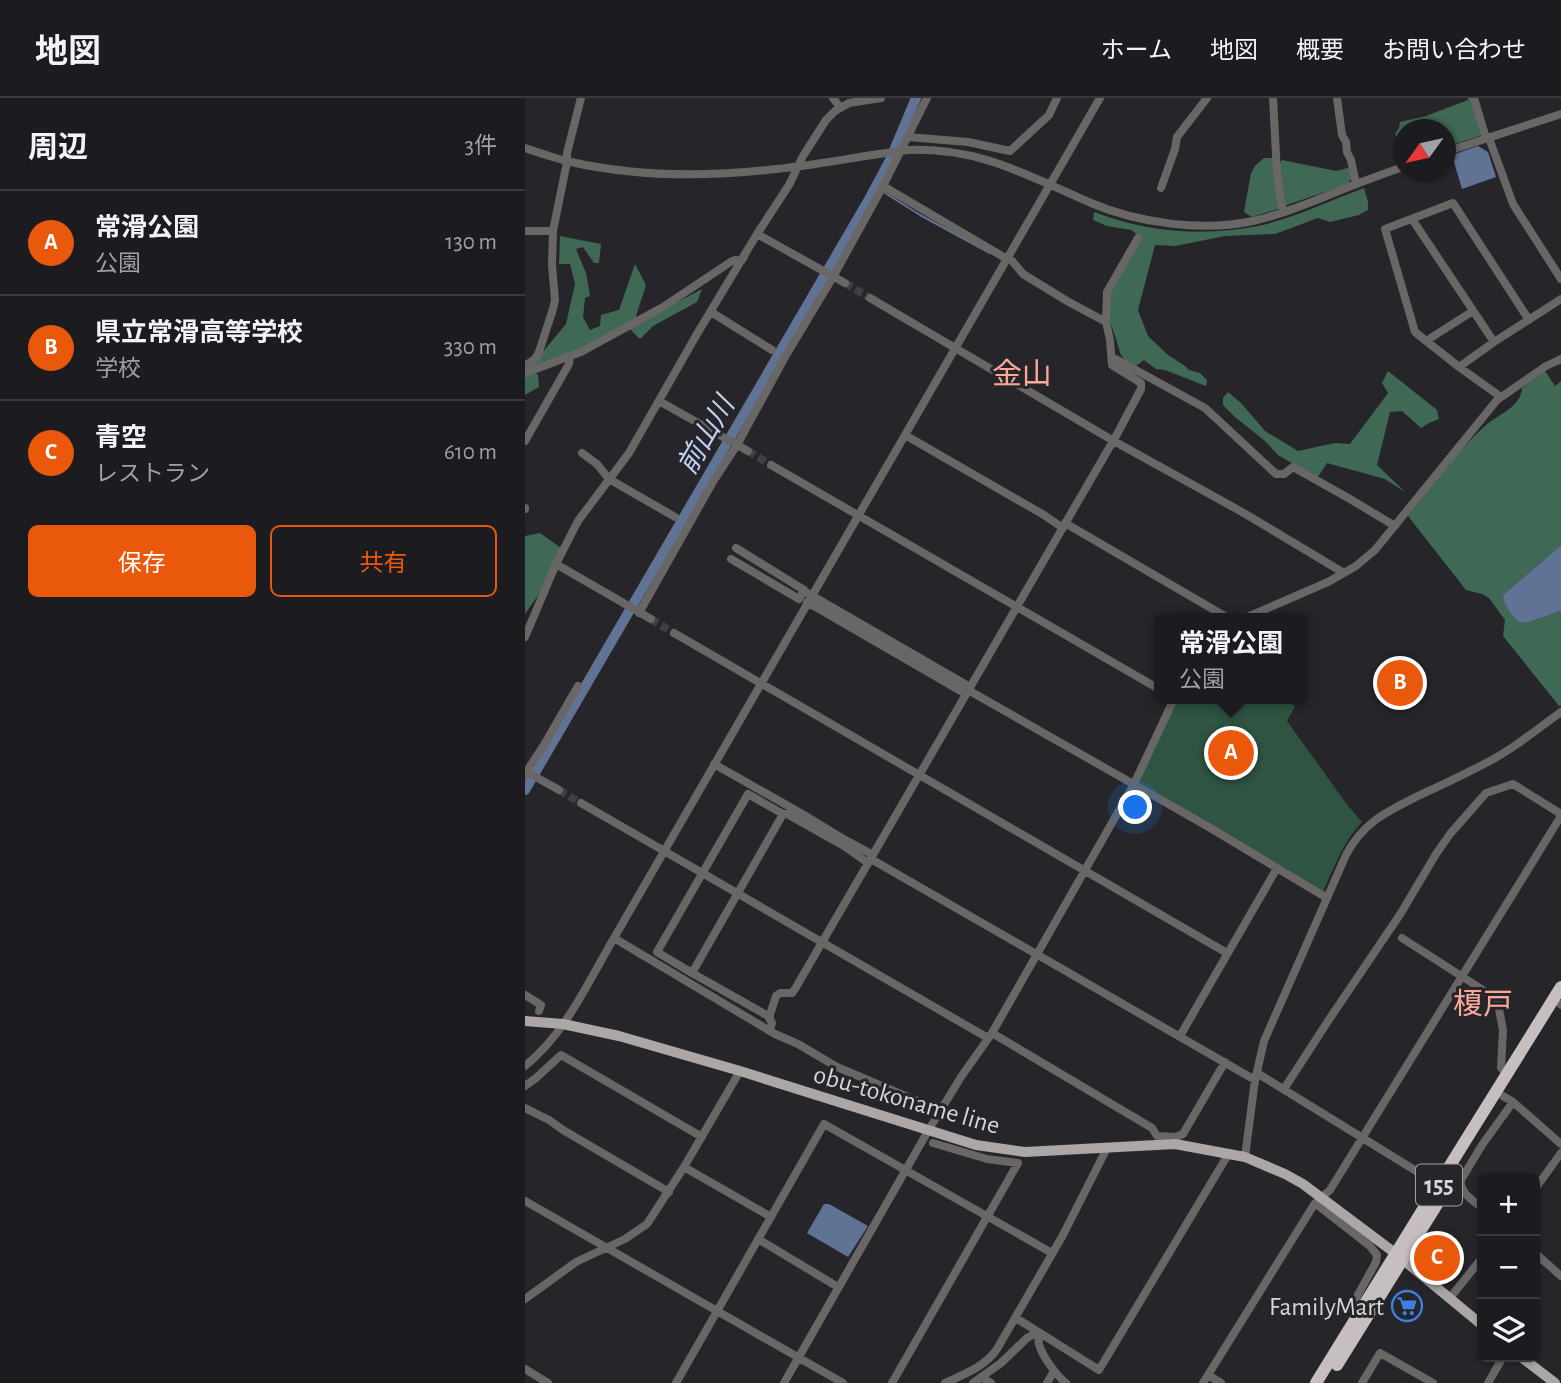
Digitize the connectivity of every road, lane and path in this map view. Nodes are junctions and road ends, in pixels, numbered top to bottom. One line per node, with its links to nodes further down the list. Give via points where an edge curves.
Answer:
1 (581, 98): 17 (street)
2 (833, 98): 11 (street)
3 (881, 98): 11 (street)
4 (927, 98): 13 (street)
5 (1057, 98): 13 (street, via 1049,115 1010,151)
6 (1100, 98): 21 (street)
7 (1207, 98): 23 (street, via 1177,137)
8 (1273, 98): 24 (street, via 1277,173)
9 (1337, 98): 20 (street)
10 (1474, 98): 14 (street)
11 (840, 107): 18 (street, via 826,120)
12 (1561, 114): 14 (street)
13 (908, 137): 22 (street)
14 (1489, 138): 16 (street); 33 (street, via 1513,204)
15 (525, 148): 17 (street)
16 (1456, 148)
17 (567, 162): 18 (street, via 699,174); 27 (street)
18 (798, 166): 21 (street, bridge, via 908,150 940,151 964,153); 28 (street)
19 (1393, 171): 20 (street)
20 (1356, 184): 24 (street)
21 (1051, 185): 24 (street, via 1118,213 1170,223 1220,225); 31 (street)
22 (883, 186): 31 (street); 32 (street)
23 (1161, 188)
24 (1285, 212)
25 (1412, 219): 37 (street); 39 (street, via 1453,203); 41 (street, via 1385,229 1415,332)
26 (525, 231): 27 (street)
27 (553, 231): 48 (street, via 555,300 539,352)
28 (757, 234): 30 (street); 32 (street)
29 (1138, 238): 40 (street, via 1107,292)
30 (747, 251): 38 (street); 45 (street, via 741,261 732,261 663,307)
31 (1008, 257): 40 (street, via 1023,274); 43 (street)
32 (832, 277): 34 (street); 56 (street)
33 (1561, 279)
34 (845, 284)
35 (870, 298): 43 (street)
36 (1561, 299): 39 (street)
37 (1473, 311): 41 (street); 42 (street)
38 (711, 312): 44 (street); 52 (street)
39 (1529, 320): 42 (street)
40 (1106, 322): 46 (street)
41 (1426, 341): 49 (street)
42 (1494, 342): 49 (street)
43 (955, 348): 53 (street); 54 (street)
44 (772, 350)
45 (570, 357): 50 (street); 55 (street)
46 (1112, 357): 54 (street, via 1113,367 1142,385); 64 (street, via 1205,408 1276,474 1293,467)
47 (1561, 359): 51 (street)
48 (525, 366)
49 (1459, 368): 51 (street)
50 (525, 373)
51 (1501, 397): 64 (street)
52 (659, 401): 56 (street); 60 (street)
53 (905, 435): 61 (street); 63 (street)
54 (1112, 440): 63 (street); 68 (street)
55 (525, 441)
56 (735, 444): 57 (street); 71 (street)
57 (748, 451)
58 (582, 453): 60 (street)
59 (771, 466): 61 (street)
60 (609, 479): 62 (street); 67 (street, via 578,521)
61 (858, 515): 69 (street); 70 (street)
62 (675, 517)
63 (1064, 526): 70 (street); 72 (street)
64 (1395, 526): 68 (street, via 1375,550)
65 (736, 548): 69 (street)
66 (731, 559): 69 (street, via 799,598)
67 (557, 565): 71 (street); 76 (street)
68 (1344, 573): 73 (street)
69 (807, 596): 77 (street); 80 (street)
70 (1016, 606): 79 (street); 80 (street)
71 (638, 613): 74 (street)
72 (1219, 613)
73 (1257, 613)
74 (651, 619)
75 (674, 633): 77 (street)
76 (525, 637)
77 (761, 683): 83 (street); 85 (street)
78 (578, 686): 84 (street)
79 (1154, 686)
80 (968, 690): 85 (street); 86 (street)
81 (1172, 704): 86 (street)
82 (1561, 712): 97 (street, via 1484,764 1370,823 1350,847)
83 (714, 764): 91 (street); 92 (street, via 863,848)
84 (526, 772): 87 (street)
85 (919, 774): 92 (street); 94 (street)
86 (1133, 786): 93 (street); 94 (street)
87 (559, 790)
88 (581, 803): 91 (street)
89 (783, 814): 92 (street); 95 (street, via 748,794); 96 (street)
90 (1561, 815): 104 (street); 121 (street, via 1513,784 1486,793 1436,854)
91 (664, 851): 95 (street); 98 (street)
92 (871, 859): 100 (street); 102 (street)
93 (1277, 868): 97 (street); 101 (street)
94 (1085, 870): 101 (street); 102 (street)
95 (702, 873): 96 (street); 103 (street, via 657,952)
96 (738, 894): 100 (street); 103 (street)
97 (1328, 898): 119 (street, via 1263,1041)
98 (614, 938): 111 (street); 112 (street)
99 (1402, 938): 104 (street)
100 (822, 943): 109 (street, via 792,993 776,996); 113 (street)
101 (1227, 953): 114 (street)
102 (1037, 954): 113 (street); 114 (street)
103 (692, 973): 109 (street)
104 (1462, 976): 118 (street, via 1497,999 1503,1030 1501,1068); 127 (street)
105 (1561, 987): 118 (highway, 155)
106 (525, 995): 108 (street, via 541,1005)
107 (1561, 1004): 122 (highway, 155)
108 (539, 1011)
109 (770, 1017): 112 (street)
110 (525, 1021): 111 (main road, obu-tokoname line)
111 (563, 1024): 116 (street); 117 (main road, obu-tokoname line)
112 (770, 1030): 124 (street, via 837,1067)
113 (990, 1035): 115 (street, via 1152,1128 1157,1136 1183,1133); 124 (street)
114 (1180, 1037): 115 (street)
115 (1225, 1062): 119 (street)
116 (525, 1066)
117 (740, 1071): 125 (main road, obu-tokoname line); 126 (street)
118 (1507, 1074): 137 (highway, 155)
119 (1256, 1076): 121 (street); 133 (street)
120 (525, 1086): 126 (street, via 561,1055)
121 (1284, 1089): 127 (street)
122 (1508, 1099): 129 (street); 141 (street, via 1461,1180 1463,1191); 147 (highway, 155)
123 (525, 1108): 138 (street)
124 (941, 1111): 125 (street)
125 (928, 1130): 130 (main road, obu-tokoname line, via 976,1145 1025,1152); 135 (street)
126 (702, 1137): 134 (street)
127 (1362, 1138): 137 (street); 139 (street)
128 (933, 1143): 142 (street, via 1018,1163)
129 (1561, 1144)
130 (1107, 1148): 131 (main road, obu-tokoname line, via 1175,1144); 146 (street)
131 (1229, 1153): 133 (main road, obu-tokoname line); 158 (street, via 1098,1370)
132 (1561, 1153): 136 (street)
133 (1245, 1157): 139 (main road, obu-tokoname line, via 1303,1184)
134 (684, 1167): 138 (street); 143 (street)
135 (906, 1170): 142 (street); 143 (street, via 824,1124); 151 (street)
136 (1540, 1182)
137 (1439, 1185): 147 (highway, 155)
138 (669, 1192): 145 (street, via 647,1224)
139 (1319, 1200): 147 (main road, obu-tokoname line); 155 (street, via 1377,1255 1353,1304); 165 (street)
140 (525, 1201): 145 (street)
141 (1477, 1204)
142 (988, 1216): 146 (street); 170 (street)
143 (771, 1217): 144 (street)
144 (758, 1238): 151 (street); 154 (street)
145 (606, 1247): 153 (street, via 576,1262); 154 (street)
146 (1052, 1253): 156 (street)
147 (1398, 1256): 152 (main road, obu-tokoname line); 155 (highway, 155); 178 (highway, 155)
148 (1540, 1257): 150 (street)
149 (1477, 1264): 152 (street)
150 (1561, 1276)
151 (838, 1287): 159 (street)
152 (1449, 1298): 157 (main road, obu-tokoname line)
153 (525, 1299)
154 (717, 1311): 159 (street); 167 (street)
155 (1357, 1316): 177 (highway, 155)
156 (1016, 1318): 158 (street); 171 (street, via 993,1355)
157 (1477, 1321)
158 (1038, 1332): 163 (street, via 1039,1344); 164 (street)
159 (799, 1357): 168 (street); 169 (street)
160 (1500, 1362): 181 (street)
161 (1528, 1362): 182 (main road)
162 (525, 1369): 166 (street)
163 (1054, 1371): 174 (street); 175 (street)
164 (981, 1377): 172 (street); 173 (street)
165 (1206, 1379): 176 (street)
166 (548, 1383)
167 (676, 1383)
168 (784, 1383)
169 (843, 1383)
170 (892, 1383)
171 (945, 1383)
172 (973, 1383)
173 (991, 1383)
174 (1047, 1383)
175 (1066, 1383)
176 (1221, 1383)
177 (1316, 1383)
178 (1326, 1383)
179 (1362, 1383): 180 (street, via 1380,1353)
180 (1433, 1383)
181 (1488, 1383)
182 (1555, 1383)

